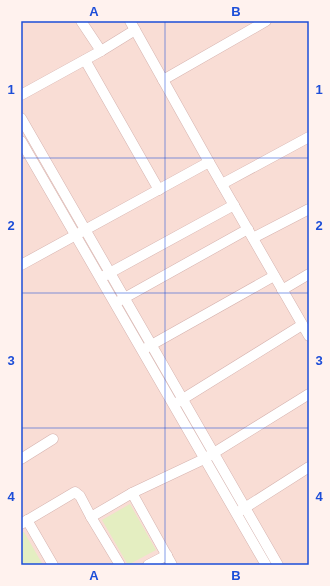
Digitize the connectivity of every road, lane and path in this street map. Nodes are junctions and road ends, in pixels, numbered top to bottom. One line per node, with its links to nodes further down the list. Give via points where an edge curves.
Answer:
1 (81, 21): 4 (street)
2 (266, 21): 6 (street)
3 (132, 25): 4 (street); 6 (street)
4 (101, 51): 5 (street)
5 (85, 60): 7 (street); 13 (street)
6 (163, 80): 11 (street)
7 (21, 95)
8 (21, 118): 17 (street)
9 (309, 137): 12 (street)
10 (21, 141): 18 (street)
11 (209, 162): 12 (street); 13 (street)
12 (222, 184): 14 (street)
13 (159, 190): 17 (street)
14 (234, 205): 16 (street); 21 (street)
15 (309, 209): 19 (street)
16 (248, 229): 19 (street); 26 (street)
17 (85, 230): 18 (street); 21 (street)
18 (76, 236): 20 (street); 24 (street)
19 (253, 238): 23 (street)
20 (21, 265)
21 (110, 273): 24 (street); 26 (street)
22 (309, 274): 25 (street)
23 (274, 276): 25 (street); 30 (street)
24 (99, 279): 27 (street)
25 (282, 290): 28 (street)
26 (124, 299): 27 (street); 30 (street)
27 (114, 304): 30 (street)
28 (302, 325): 29 (street); 32 (street)
29 (309, 336)
30 (147, 348): 32 (street); 33 (street)
31 (309, 394): 35 (street)
32 (182, 399): 33 (street); 35 (street)
33 (173, 405): 37 (street)
34 (53, 439): 36 (street)
35 (214, 453): 37 (street); 40 (street)
36 (21, 459)
37 (204, 459): 39 (street); 41 (street)
38 (309, 467): 40 (street)
39 (132, 493): 42 (street); 44 (street)
40 (245, 508): 41 (street); 50 (street)
41 (235, 514): 45 (street)
42 (92, 517): 43 (street, via 75,492); 47 (street)
43 (24, 522): 46 (street)
44 (167, 555): 48 (street); 49 (street)
45 (262, 564)
46 (53, 565)
47 (120, 565)
48 (148, 565)
49 (172, 565)
50 (278, 565)

